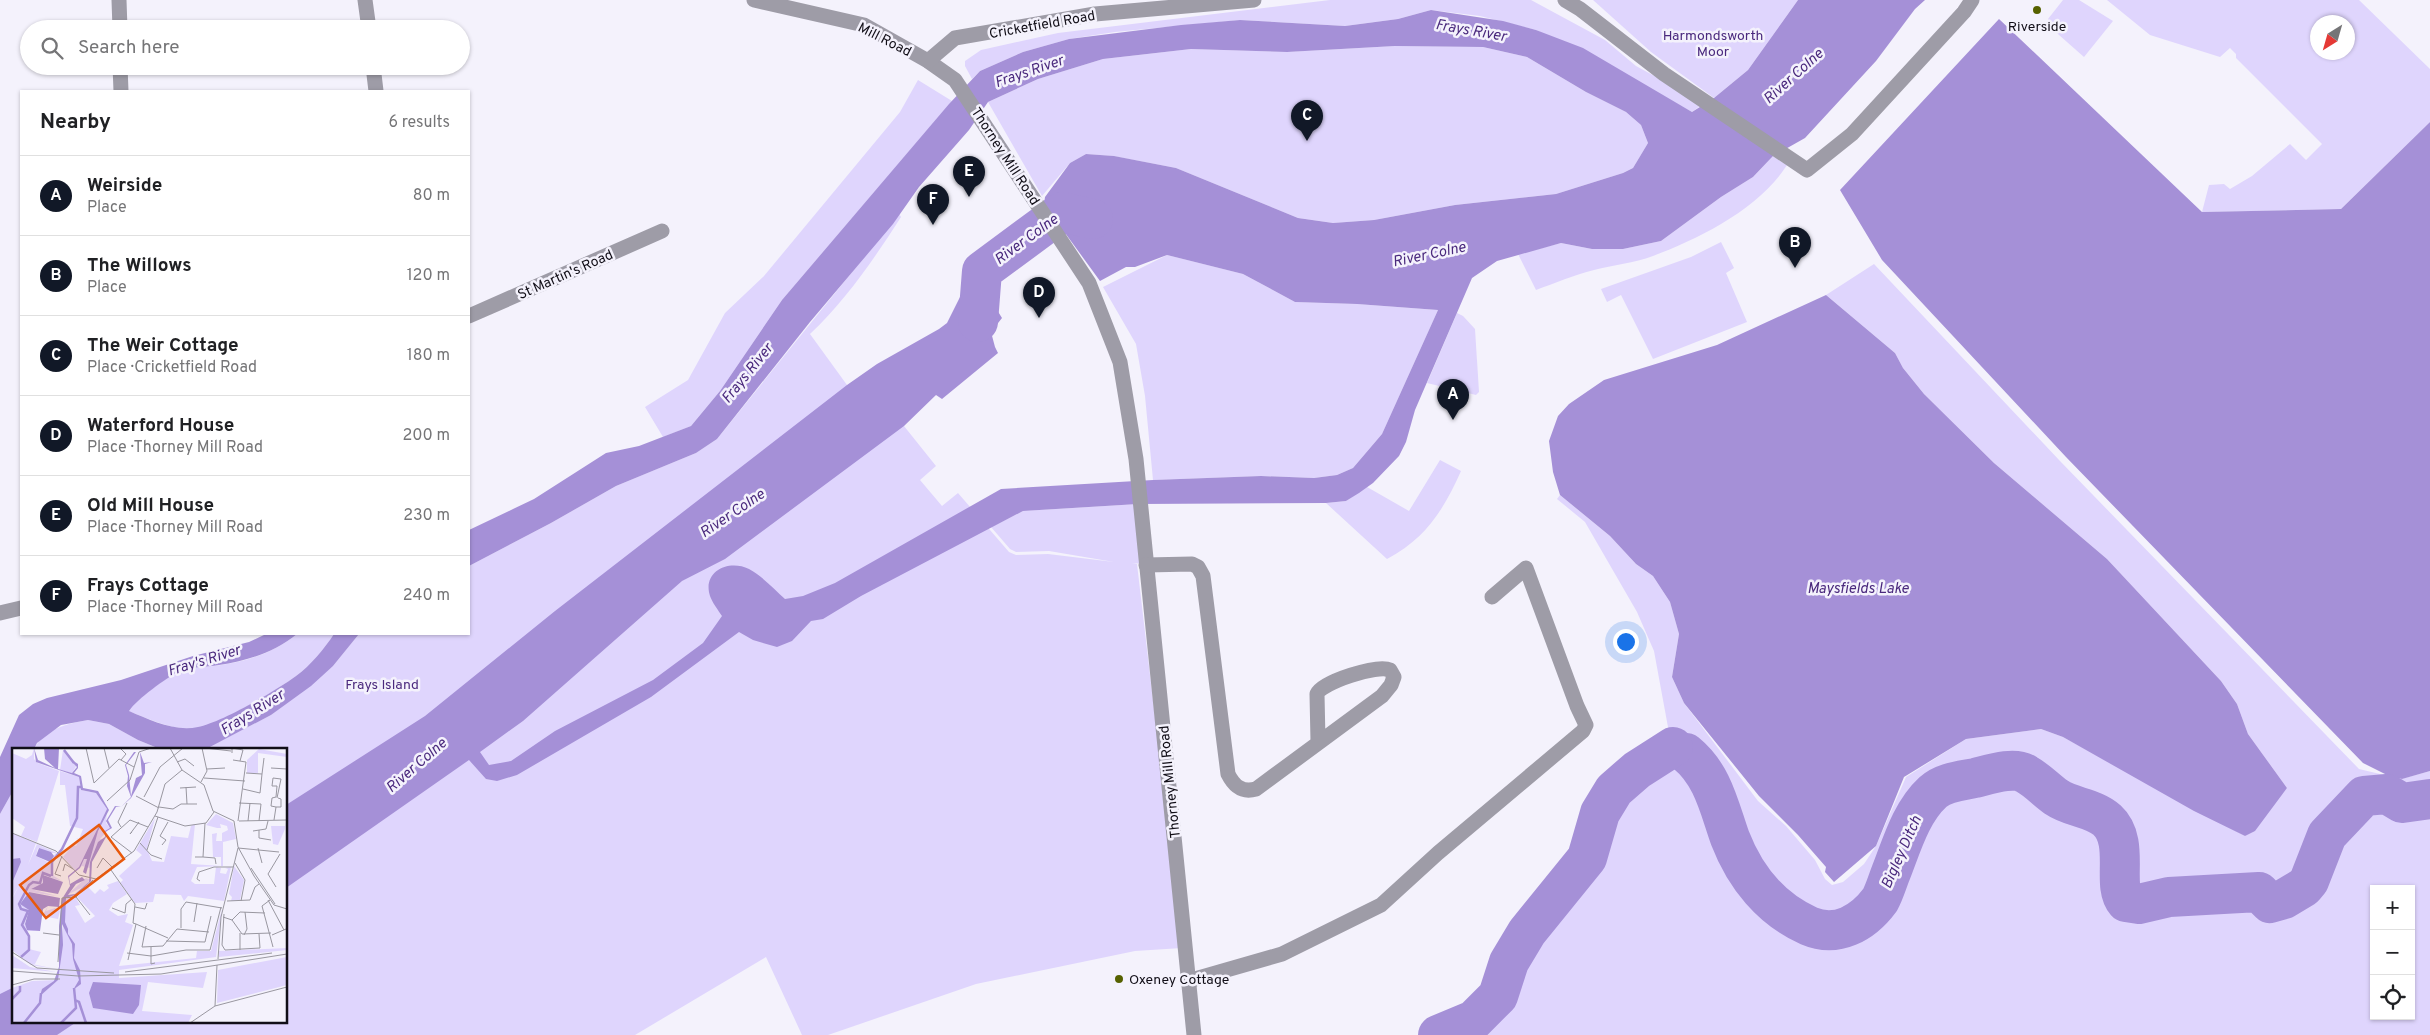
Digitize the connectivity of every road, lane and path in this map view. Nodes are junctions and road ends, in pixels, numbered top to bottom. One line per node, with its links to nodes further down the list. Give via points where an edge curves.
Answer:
1 (119, 0): 7 (street)
2 (365, 0): 8 (street)
3 (754, 0): 9 (street, Mill Road, via 864,25)
4 (1254, 0): 9 (street, Cricketfield Road, via 1095,14 955,38)
5 (1565, 0): 6 (street, via 1664,74 1807,170 1852,134)
6 (1972, 0)
7 (120, 20)
8 (368, 20)
9 (928, 61): 16 (street, Thorney Mill Road, via 956,80 1089,283 1120,362 1136,460)
10 (120, 75): 12 (street)
11 (374, 75): 13 (street)
12 (121, 90)
13 (376, 90)
14 (662, 231): 15 (street, St Martin's Road)
15 (470, 316)
16 (1146, 565): 20 (street, via 1192,564 1203,576 1228,774 1232,782 1240,789 1256,789); 21 (street, Thorney Mill Road)
17 (1492, 597): 21 (street, via 1526,568 1584,721 1583,731 1381,905 1282,954)
18 (20, 608): 19 (street)
19 (0, 613)
20 (1318, 741): 20 (street, via 1382,696 1394,677 1390,670 1384,668 1360,673 1321,688 1317,694)
21 (1188, 981): 22 (street, Thorney Mill Road)
22 (1194, 1035)

